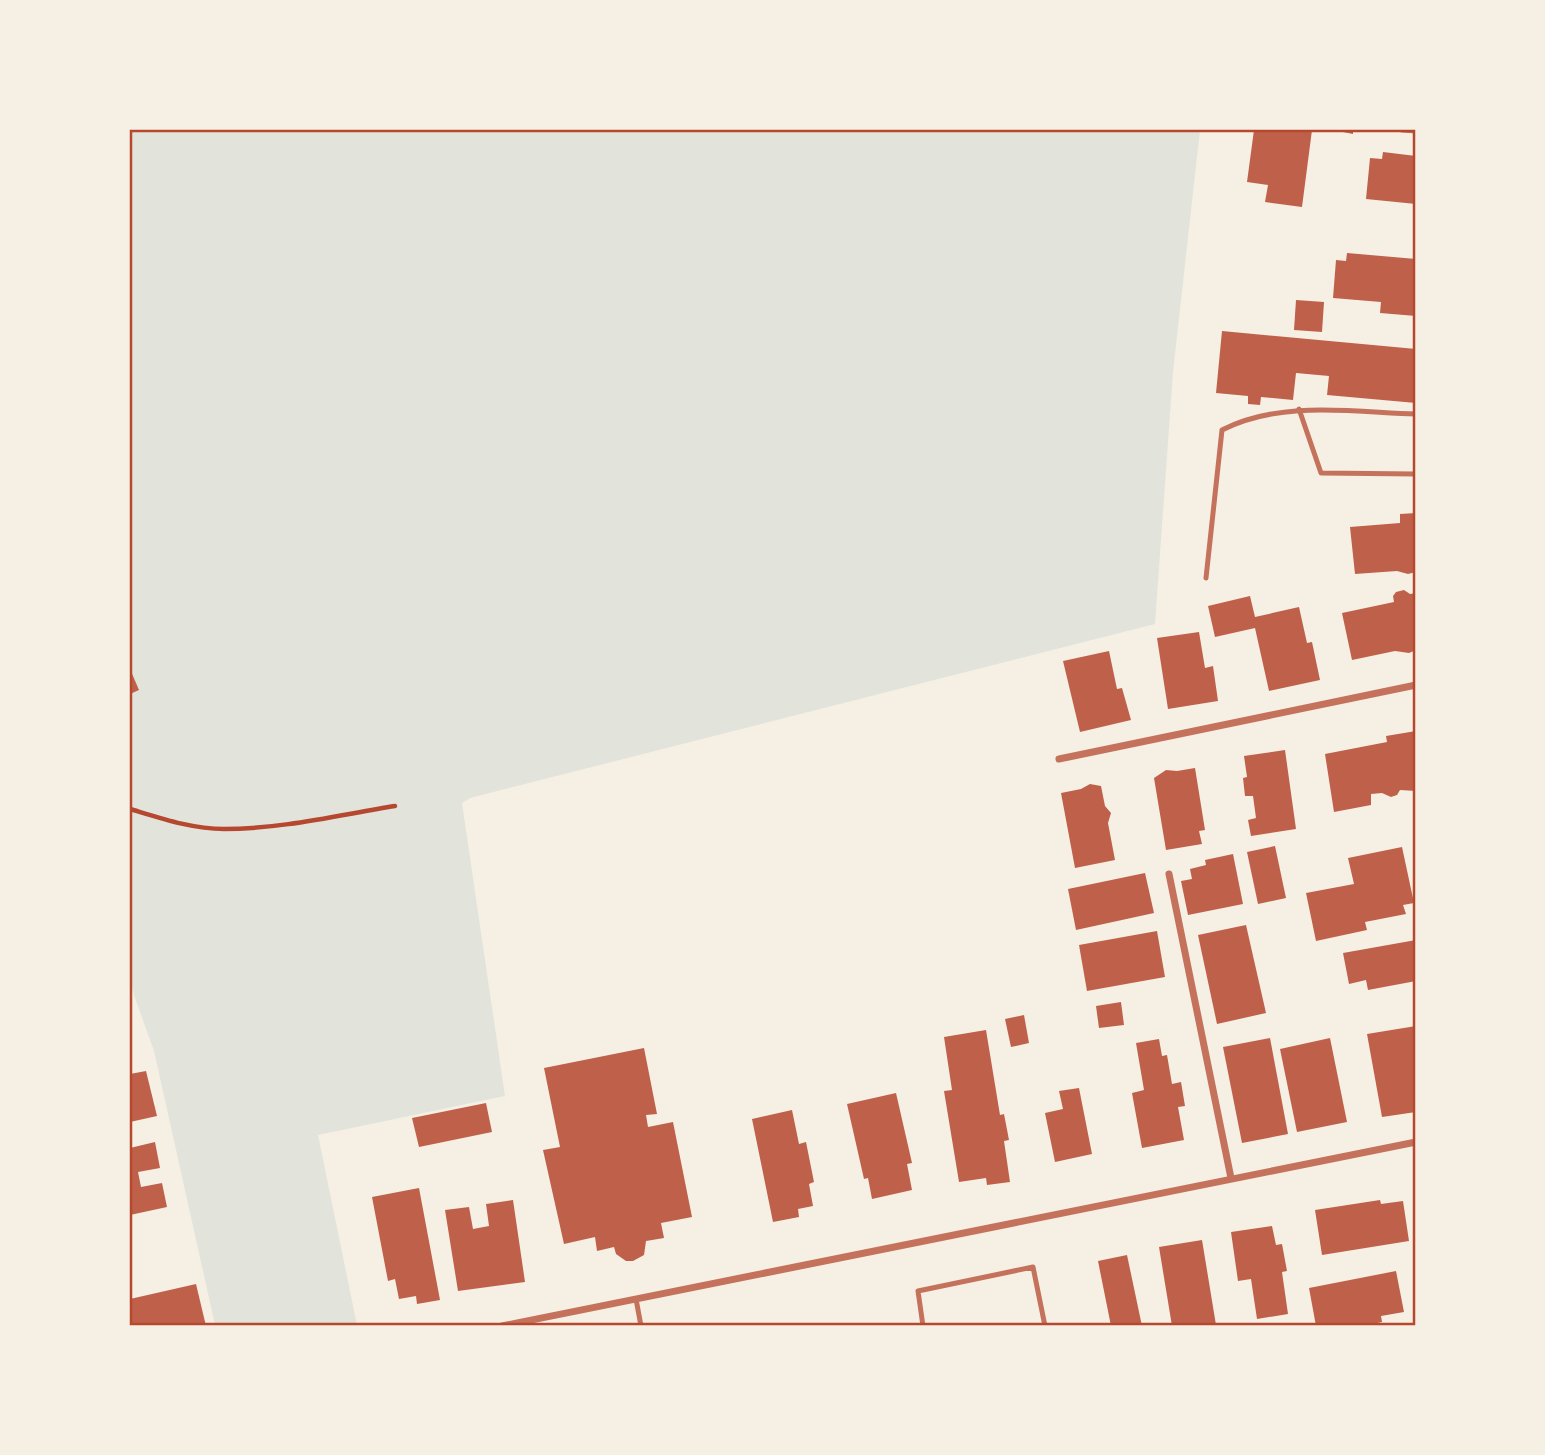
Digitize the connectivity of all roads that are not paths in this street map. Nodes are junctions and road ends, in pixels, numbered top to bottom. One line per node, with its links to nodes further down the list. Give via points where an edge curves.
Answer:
1 (1402, 130): 2 (lane)
2 (1416, 131)
3 (1299, 409): 4 (lane); 5 (lane, via 1321,473); 6 (lane, via 1237,422 1222,430)
4 (1416, 414)
5 (1416, 474)
6 (1206, 578)
7 (1416, 685): 8 (street)
8 (1059, 759)
9 (1169, 874): 11 (street)
10 (1416, 1142): 11 (street)
11 (1231, 1178): 12 (street)
12 (636, 1299): 13 (street); 14 (lane)
13 (502, 1325)
14 (641, 1325)
15 (923, 1325): 16 (lane, via 918,1291 1033,1267)
16 (1045, 1325)

